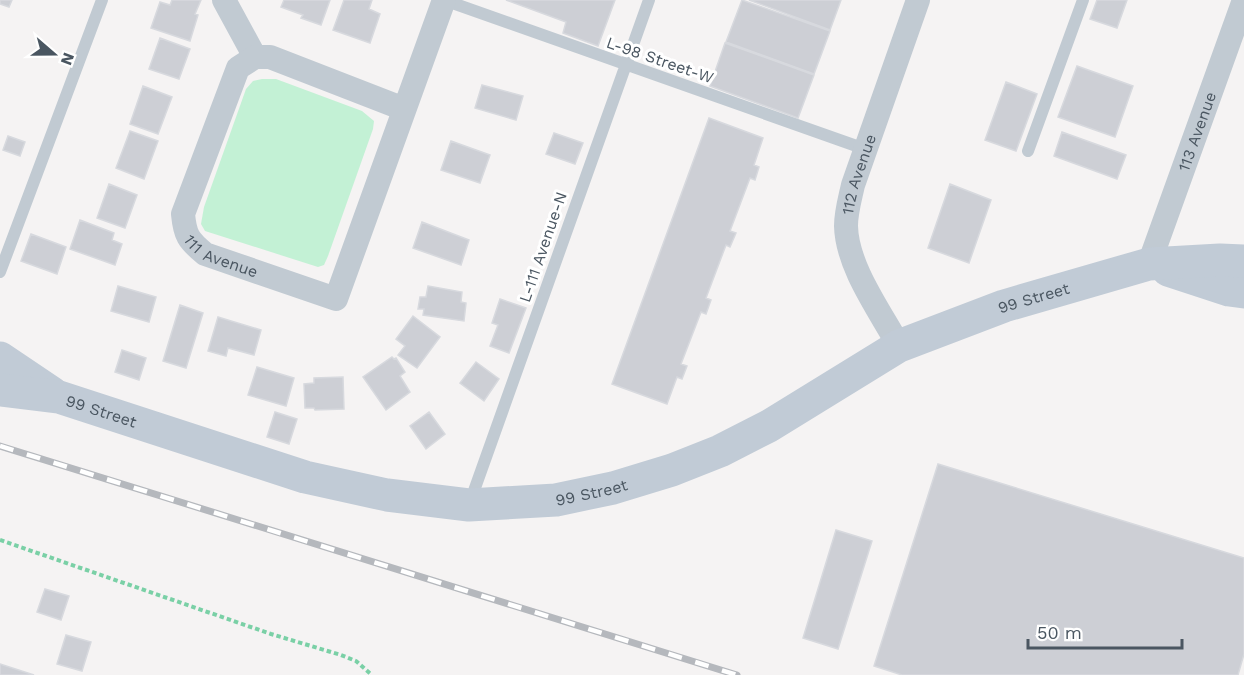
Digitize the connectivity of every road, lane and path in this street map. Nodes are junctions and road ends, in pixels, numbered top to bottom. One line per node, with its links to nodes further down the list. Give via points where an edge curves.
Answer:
1 (102, 0): 15 (lane)
2 (224, 0): 8 (street)
3 (444, 0): 9 (lane, L-98 Street-W); 10 (street, 111 Avenue)
4 (649, 0): 9 (lane, L-111 Avenue-N)
5 (918, 0): 11 (street, 112 Avenue)
6 (1083, 0): 12 (lane)
7 (1244, 0): 14 (street, 113 Avenue)
8 (255, 57): 10 (street, via 270,57); 10 (street, 111 Avenue, via 238,68 183,214 184,232 205,254 336,299)
9 (624, 66): 11 (lane, L-98 Street-W); 21 (lane, L-111 Avenue-N)
10 (404, 109)
11 (865, 149): 17 (street, 112 Avenue, via 849,201 846,228 858,273)
12 (1028, 151)
13 (1244, 261): 14 (main road, 99 Street)
14 (1149, 264): 16 (main road); 17 (main road, 99 Street, via 1004,306)
15 (0, 272)
16 (1244, 292)
17 (899, 346): 21 (main road, 99 Street, via 769,426 672,470 556,500)
18 (0, 358): 20 (main road)
19 (0, 390): 20 (main road, 99 Street)
20 (59, 397): 21 (main road, 99 Street, via 305,477 387,495)
21 (469, 505)
22 (0, 540): 23 (path, via 341,655 356,661)
23 (372, 675)

